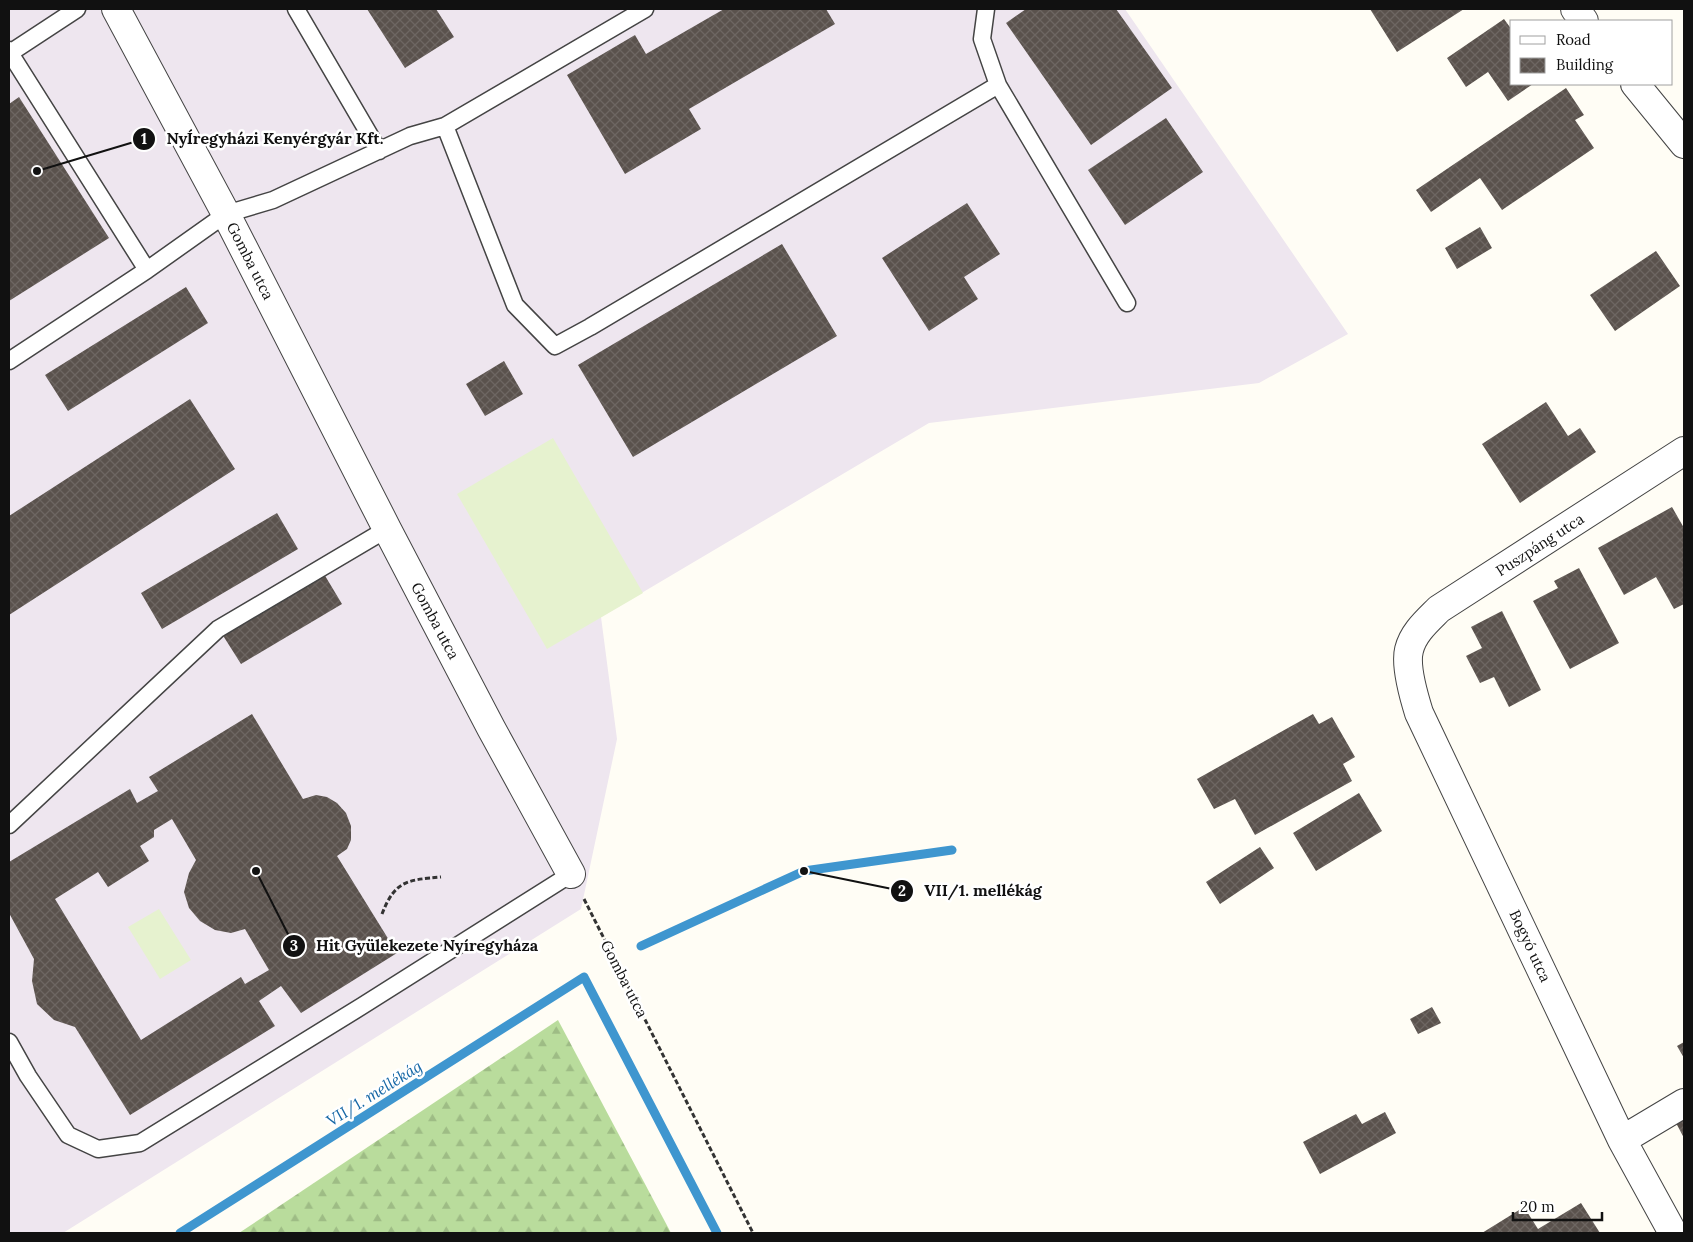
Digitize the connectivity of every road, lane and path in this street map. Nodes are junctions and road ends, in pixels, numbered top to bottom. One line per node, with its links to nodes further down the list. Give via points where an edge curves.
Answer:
1 (77, 9): 6 (lane)
2 (116, 9): 12 (street, Gomba utca)
3 (296, 9): 11 (lane)
4 (645, 9): 9 (lane)
5 (986, 9): 7 (lane, via 982,39)
6 (10, 52): 13 (lane)
7 (998, 85): 9 (lane, via 556,346 515,305); 14 (lane)
8 (1636, 85): 10 (street)
9 (445, 126): 11 (lane, via 410,136)
10 (1684, 144)
11 (378, 151): 12 (lane, via 273,200)
12 (226, 214): 13 (lane); 17 (street, Gomba utca)
13 (148, 270): 15 (lane)
14 (1127, 303)
15 (9, 361)
16 (1684, 451): 18 (street, Puszpáng utca, via 1440,609 1420,629)
17 (387, 529): 19 (lane, via 218,629); 20 (street, Gomba utca)
18 (1408, 651): 25 (street, Bogyó utca, via 1409,676 1419,713)
19 (9, 825)
20 (571, 874): 23 (lane, via 140,1143 98,1149 68,1135); 26 (path, Gomba utca)
21 (441, 877): 22 (path, via 402,884 389,897)
22 (382, 914)
23 (9, 1042)
24 (1684, 1104): 25 (street)
25 (1622, 1140): 27 (street, Bogyó utca)
26 (753, 1233)
27 (1673, 1233)

